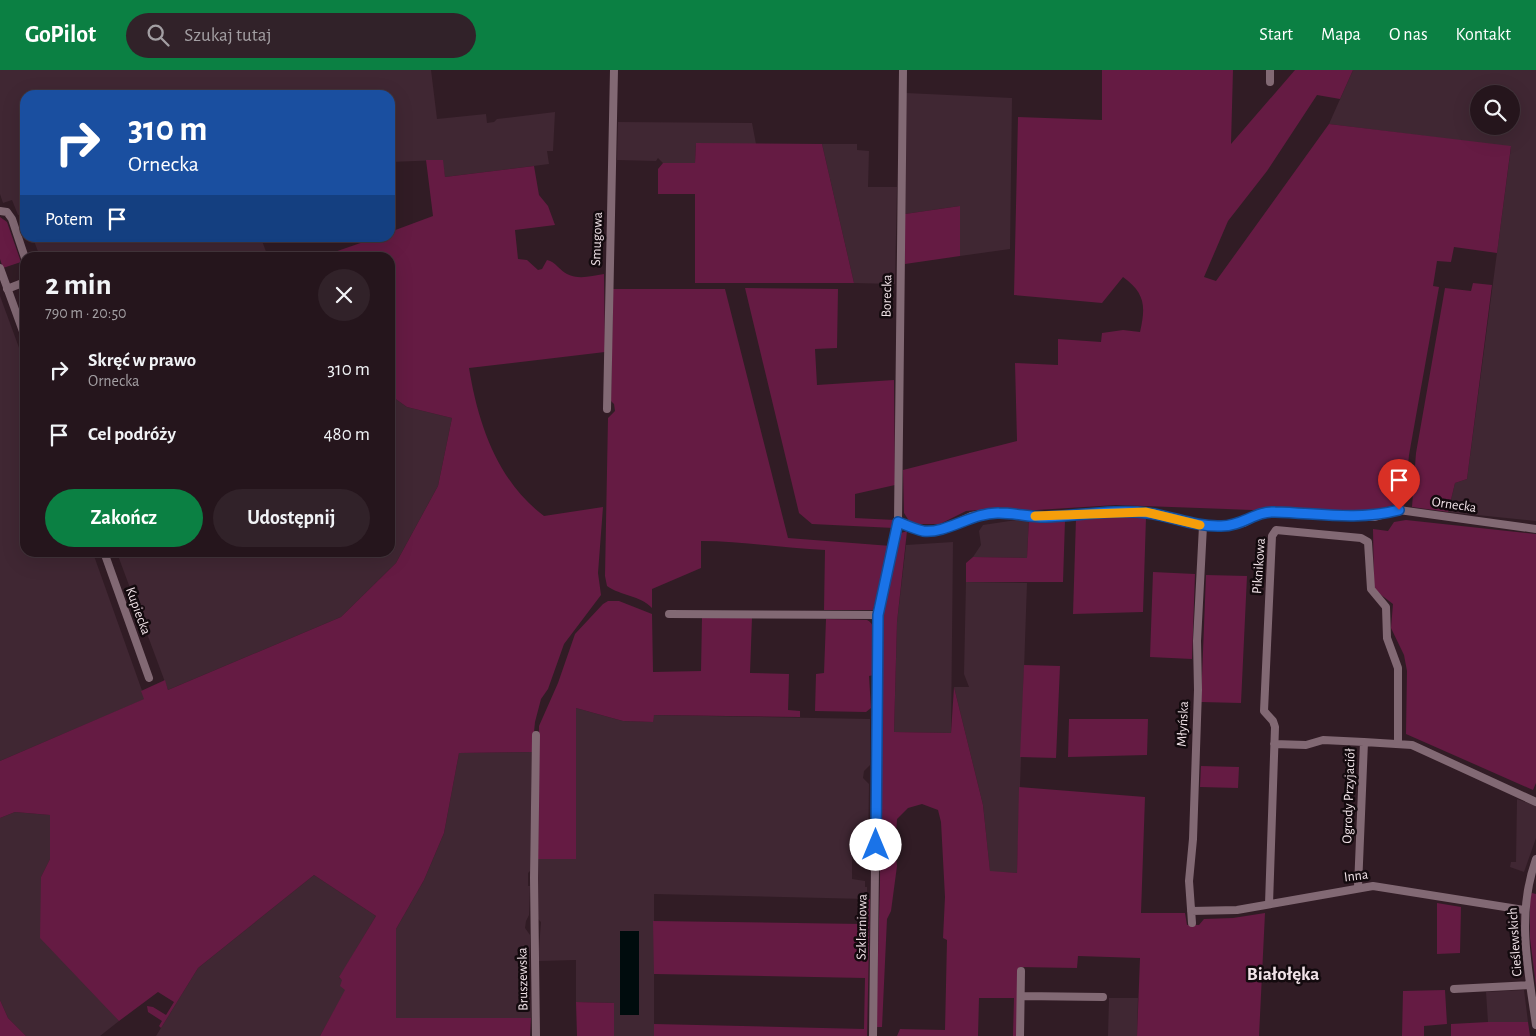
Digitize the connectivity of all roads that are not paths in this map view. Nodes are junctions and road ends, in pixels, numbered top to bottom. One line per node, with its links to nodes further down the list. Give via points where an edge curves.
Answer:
1 (614, 70): 11 (street, Smugowa)
2 (903, 70): 12 (street, Borecka)
3 (1270, 70): 4 (street)
4 (1270, 82)
5 (0, 211): 6 (street, via 7,212)
6 (20, 242)
7 (0, 268): 9 (street)
8 (20, 284): 9 (street)
9 (7, 289): 10 (street)
10 (20, 324)
11 (607, 409)
12 (898, 522): 13 (street, Ornecka, via 929,531 990,513 1044,517 1135,512); 17 (street, Szklarniowa)
13 (1204, 526): 14 (street, Ornecka, via 1234,525 1265,512 1375,517 1399,510); 28 (street, Młyńska, via 1197,641 1198,690 1189,881)
14 (1536, 529)
15 (106, 557): 18 (street, Kupiecka)
16 (669, 614): 17 (street)
17 (878, 615): 37 (street, Szklarniowa)
18 (149, 678)
19 (536, 735): 36 (street, Bruszewska)
20 (1364, 742): 21 (street, Ogrody Przyjaciół); 22 (street, via 1323,740 1306,745); 25 (street, Ogrody Przyjaciół)
21 (1398, 743): 22 (street, Piknikowa, via 1398,668 1387,638 1386,607 1371,589 1368,542 1361,538 1279,529 1272,536 1264,711 1274,725); 23 (street, Ogrody Przyjaciół, via 1412,745)
22 (1274, 744): 26 (street, Piknikowa)
23 (1536, 802)
24 (1536, 859): 27 (street, Cieślewskich)
25 (1358, 888): 26 (street, Inna); 27 (street, Inna, via 1381,887)
26 (1269, 904): 28 (street, Inna, via 1237,910)
27 (1524, 910): 31 (street, Cieślewskich)
28 (1191, 911): 29 (street, Młyńska)
29 (1192, 923)
30 (1022, 971): 33 (street)
31 (1530, 986): 32 (street); 35 (street, Cieślewskich)
32 (1454, 989)
33 (1021, 996): 34 (street); 38 (street)
34 (1103, 997)
35 (1536, 1025)
36 (536, 1036)
37 (873, 1036)
38 (1020, 1036)

